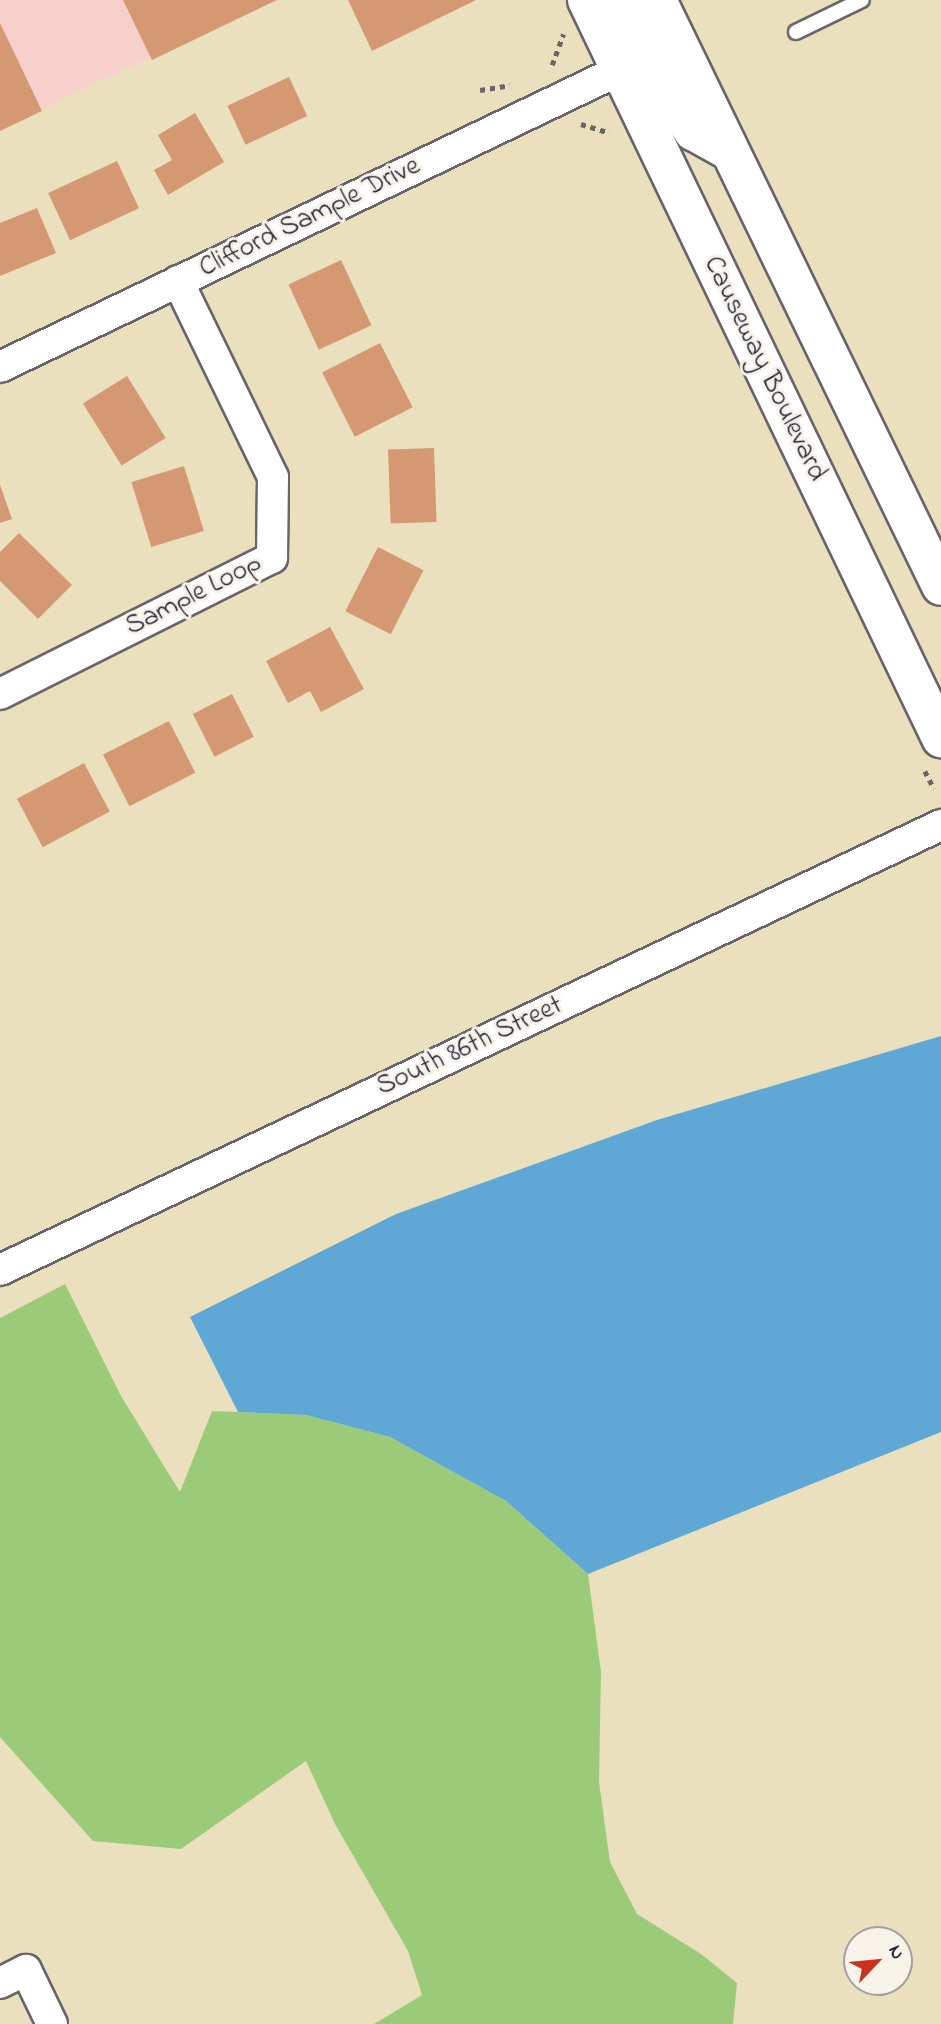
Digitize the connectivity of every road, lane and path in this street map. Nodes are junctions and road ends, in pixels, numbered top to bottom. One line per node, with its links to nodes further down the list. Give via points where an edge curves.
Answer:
1 (587, 0): 8 (main road, Causeway Boulevard)
2 (618, 0): 13 (main road, via 652,71 693,131)
3 (657, 0): 13 (main road)
4 (862, 0): 6 (lane)
5 (564, 30): 7 (path)
6 (796, 32)
7 (550, 68)
8 (620, 69): 14 (street, Clifford Sample Drive); 18 (main road, Causeway Boulevard)
9 (517, 83): 10 (path)
10 (480, 90)
11 (567, 124): 12 (path)
12 (612, 134)
13 (731, 152): 16 (main road)
14 (178, 281): 15 (street, Clifford Sample Drive); 17 (street, Sample Loop, via 273,477 272,558)
15 (0, 367)
16 (941, 586)
17 (0, 694)
18 (931, 751): 19 (path)
19 (934, 789)
20 (941, 825): 21 (street, South 86th Street)
21 (0, 1270)
22 (0, 1983): 23 (street, via 26,1970)
23 (52, 2024)

